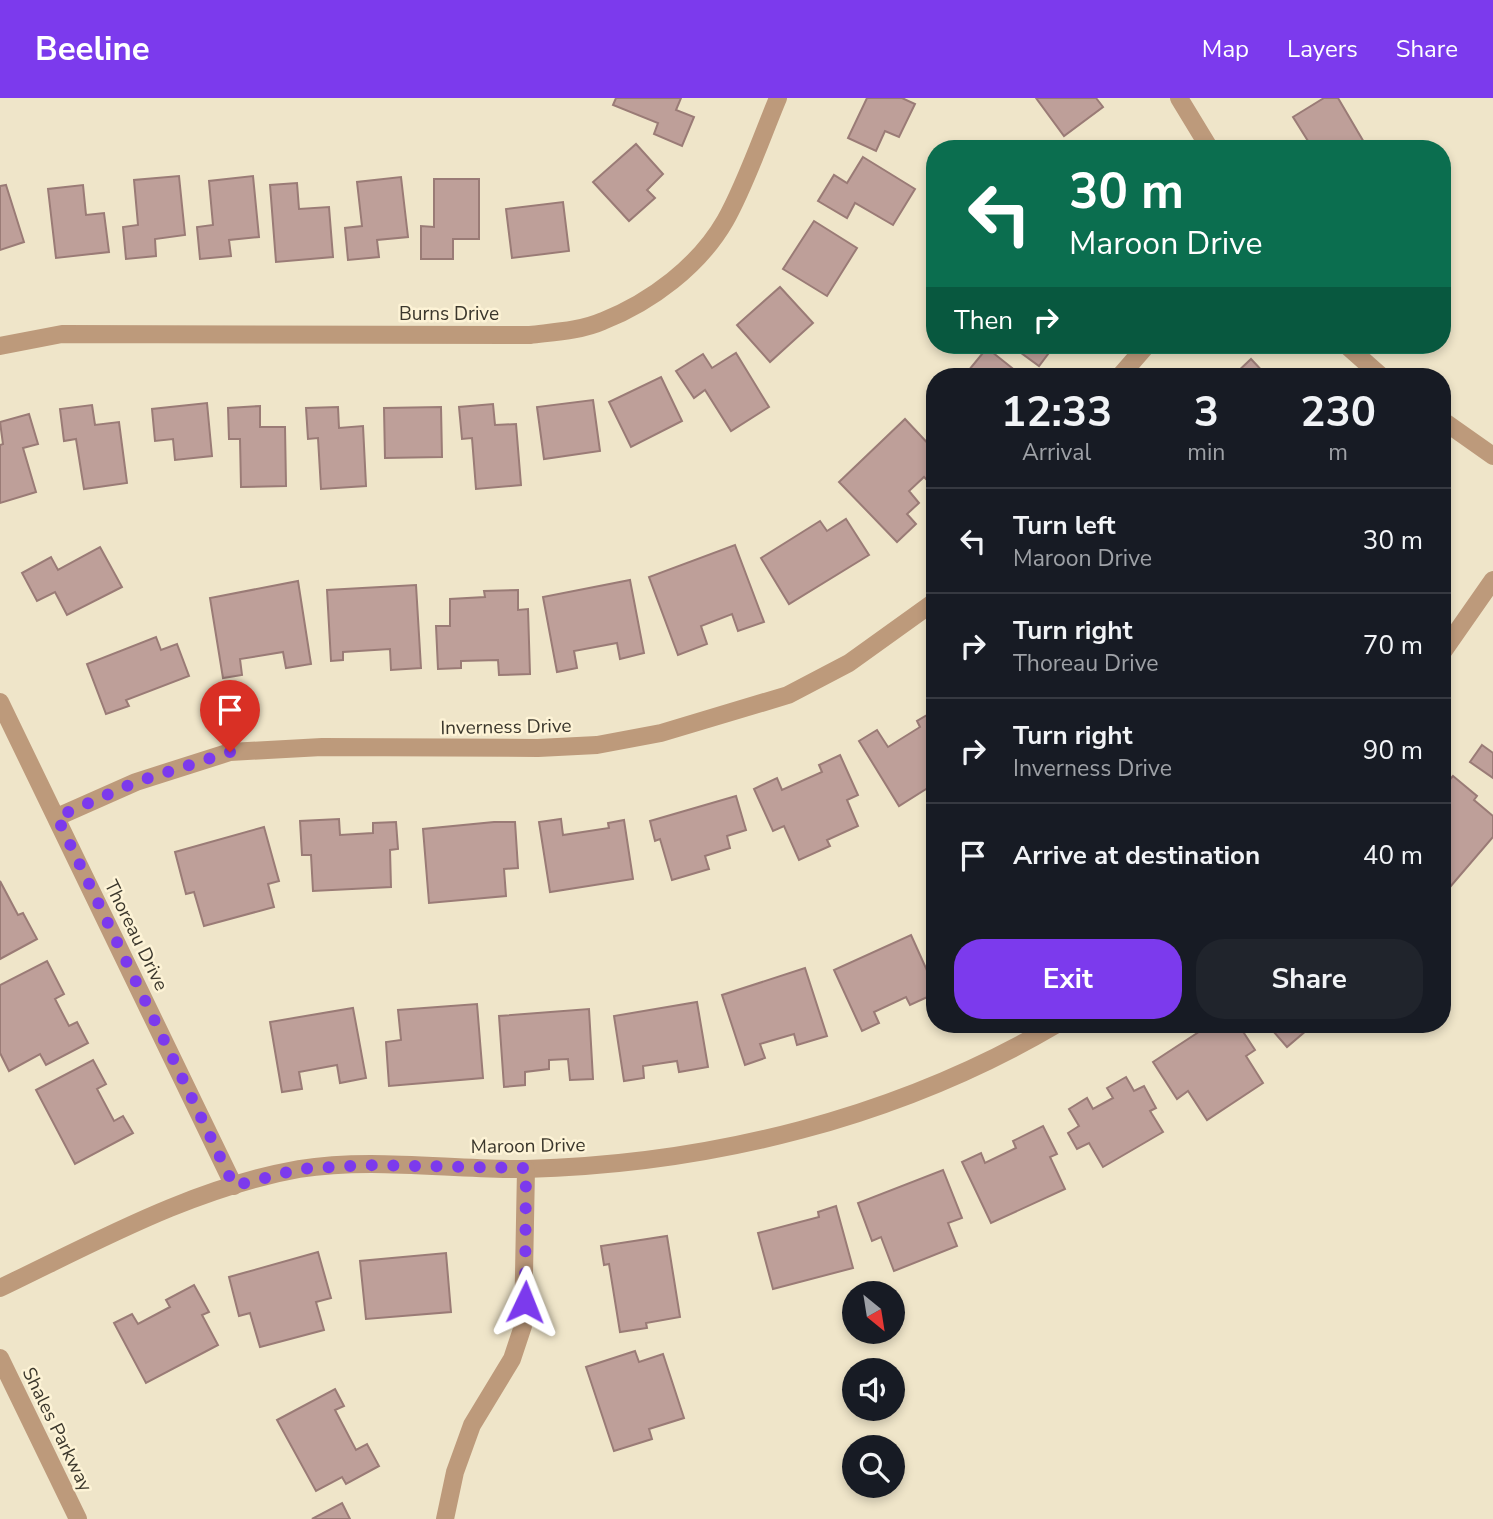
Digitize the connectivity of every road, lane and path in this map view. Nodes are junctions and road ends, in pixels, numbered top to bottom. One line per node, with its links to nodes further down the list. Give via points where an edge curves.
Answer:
1 (778, 98): 4 (street, Burns Drive, via 725,220 703,252 642,302 602,322 530,335 62,334)
2 (1179, 98): 3 (street)
3 (1205, 140)
4 (0, 346)
5 (1139, 354): 7 (street)
6 (1356, 354): 8 (street)
7 (1127, 368)
8 (1372, 368)
9 (1451, 426): 10 (street)
10 (1493, 456)
11 (1493, 580): 13 (street)
12 (926, 608): 15 (street, Inverness Drive, via 849,663 788,695 661,733 597,745 538,748 322,747 230,752 136,782)
13 (1451, 640)
14 (0, 702): 15 (street, Thoreau Drive)
15 (57, 817): 18 (street, Thoreau Drive)
16 (1042, 1033): 17 (street, Maroon Drive, via 945,1082 856,1115 665,1158)
17 (526, 1168): 18 (street, Maroon Drive, via 365,1165 299,1169); 22 (street, via 523,1326 512,1359 472,1425)
18 (234, 1186): 19 (street, Maroon Drive, via 164,1209)
19 (0, 1288)
20 (0, 1358): 21 (street, Shales Parkway)
21 (78, 1519)
22 (445, 1519)

